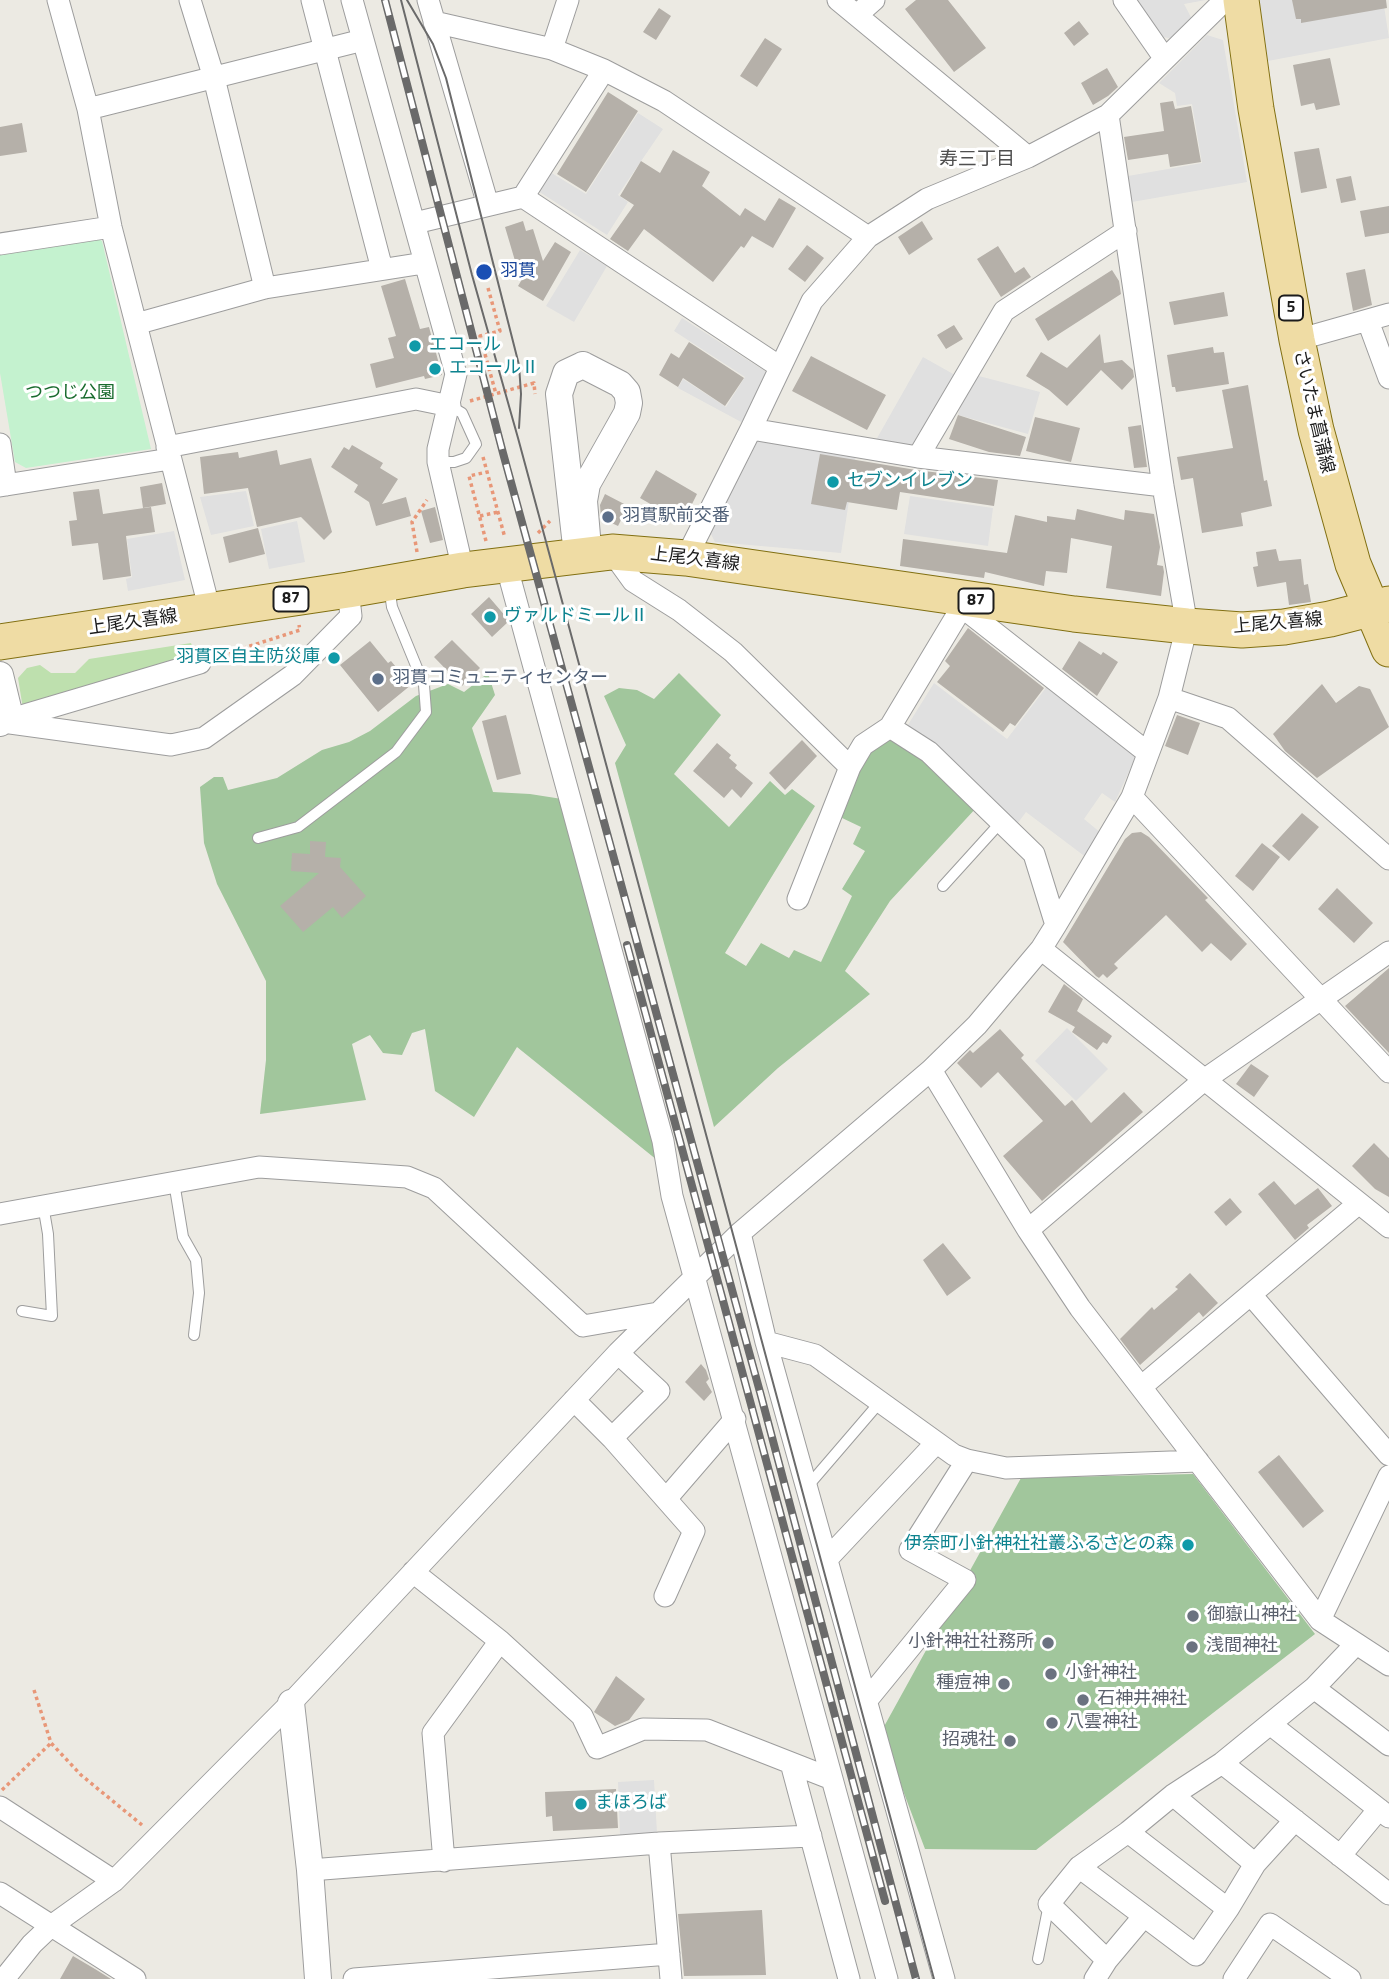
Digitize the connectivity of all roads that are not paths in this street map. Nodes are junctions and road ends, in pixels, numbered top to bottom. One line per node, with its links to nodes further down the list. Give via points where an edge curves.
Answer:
1 (58, 0): 20 (street)
2 (190, 0): 19 (street)
3 (312, 0): 16 (street)
4 (352, 0): 14 (street)
5 (428, 0): 13 (street)
6 (568, 0): 15 (street)
7 (838, 0): 12 (street)
8 (874, 0): 12 (street)
9 (1124, 0): 17 (street)
10 (1225, 0): 17 (street)
11 (1241, 0): 36 (main road, さいたま菖蒲線 / 5)
12 (857, 15): 22 (street)
13 (434, 22): 15 (street); 24 (street)
14 (363, 40): 16 (street); 25 (street)
15 (552, 48): 18 (street)
16 (324, 49): 19 (street); 31 (street)
17 (1166, 59): 21 (street)
18 (604, 70): 23 (street); 28 (street, via 664,101)
19 (214, 78): 20 (street); 32 (street)
20 (88, 108): 26 (street)
21 (1108, 115): 22 (street); 27 (street)
22 (1028, 157): 28 (street, via 927,199)
23 (523, 197): 24 (street); 37 (street)
24 (488, 205): 25 (street)
25 (415, 223): 30 (street)
26 (111, 227): 29 (street); 35 (street)
27 (1126, 230): 45 (street, via 1004,311); 48 (street)
28 (868, 237): 37 (street, via 812,301)
29 (0, 244)
30 (424, 262): 31 (street); 39 (street, via 456,374)
31 (382, 270): 32 (street)
32 (265, 288): 35 (street)
33 (1389, 314): 34 (street)
34 (1368, 321): 36 (street); 38 (street)
35 (136, 324): 44 (street)
36 (1297, 340): 56 (main road, さいたま菖蒲線 / 5, via 1353,564)
37 (780, 367): 41 (street)
38 (1389, 378)
39 (459, 404): 44 (street, via 416,399); 46 (street, via 438,449); 46 (lane, via 475,444 466,458)
40 (564, 429): 43 (street, via 580,443); 43 (street, via 559,394 566,373 583,365 594,369 620,384 629,403); 50 (street, via 575,537)
41 (751, 429): 45 (street); 52 (street)
42 (0, 444): 47 (street)
43 (605, 452): 50 (street, via 584,493 587,536)
44 (168, 453): 47 (street); 57 (street)
45 (918, 457): 48 (street)
46 (438, 462): 51 (street)
47 (3, 486)
48 (1163, 486): 58 (street)
49 (503, 547): 50 (main road, 上尾久喜線 / 87); 51 (main road, 上尾久喜線 / 87); 88 (street, via 663,1140 672,1195)
50 (597, 554): 52 (main road, 上尾久喜線 / 87); 67 (street, via 733,652)
51 (470, 557): 53 (main road, 上尾久喜線 / 87)
52 (686, 558): 55 (main road, 上尾久喜線 / 87)
53 (389, 583): 54 (main road, 上尾久喜線 / 87); 70 (lane, via 392,607 424,685 426,712 396,752 298,827)
54 (348, 590): 57 (main road, 上尾久喜線 / 87); 64 (street, via 351,616 293,675 204,738 171,745)
55 (962, 603): 58 (main road, 上尾久喜線 / 87); 65 (street); 66 (street)
56 (1380, 607): 58 (main road, 上尾久喜線 / 87, via 1284,627); 60 (main road, さいたま菖蒲線 / 5)
57 (210, 611): 59 (main road, 上尾久喜線 / 87)
58 (1188, 626): 63 (street)
59 (0, 642)
60 (1389, 649)
61 (200, 663): 64 (street)
62 (0, 675): 64 (street, via 8,708)
63 (1169, 698): 66 (street); 71 (street, via 1228,718)
64 (1, 723)
65 (890, 727): 67 (street, via 863,746); 69 (street, via 929,752)
66 (1149, 753): 68 (street)
67 (849, 767): 73 (street)
68 (1132, 797): 74 (street); 77 (street)
69 (1001, 822): 72 (lane); 74 (street, via 1034,853)
70 (258, 838)
71 (1389, 859)
72 (943, 886)
73 (798, 899)
74 (1056, 925): 75 (street)
75 (1041, 949): 78 (street, via 976,1026); 80 (street)
76 (1389, 952): 77 (street)
77 (1321, 1000): 79 (street); 80 (street)
78 (931, 1070): 86 (street); 87 (street)
79 (1389, 1072)
80 (1205, 1080): 82 (street); 86 (street)
81 (174, 1182): 83 (street); 91 (street, via 259,1167 407,1177 434,1188 583,1326); 92 (lane, via 183,1237 196,1260 199,1293)
82 (1359, 1203): 85 (street); 89 (street)
83 (43, 1205): 84 (street); 90 (lane, via 52,1317)
84 (0, 1214)
85 (1389, 1227)
86 (1028, 1230): 95 (street)
87 (740, 1233): 88 (street); 93 (street)
88 (695, 1276): 91 (street); 98 (street)
89 (1252, 1296): 95 (street); 101 (street)
90 (22, 1311)
91 (658, 1314): 94 (street)
92 (194, 1335)
93 (766, 1342): 97 (street, via 815,1355); 104 (street)
94 (618, 1353): 96 (street); 99 (street, via 659,1391)
95 (1141, 1387): 103 (street)
96 (574, 1400): 99 (street); 108 (street)
97 (880, 1402): 100 (street); 104 (lane)
98 (735, 1419): 106 (street); 121 (street)
99 (612, 1438): 106 (street)
100 (936, 1443): 102 (street); 107 (street)
101 (1389, 1455)
102 (967, 1460): 103 (street, via 1006,1468); 115 (street, via 910,1550 965,1580)
103 (1198, 1461): 110 (street)
104 (807, 1486): 107 (street)
105 (1386, 1490): 110 (street)
106 (666, 1499): 109 (street, via 694,1531)
107 (827, 1559): 115 (street)
108 (413, 1572): 111 (street); 116 (street)
109 (665, 1596)
110 (1321, 1620): 112 (street)
111 (500, 1641): 119 (street, via 582,1716 597,1748 643,1729 707,1730); 130 (street, via 433,1733)
112 (1356, 1644): 113 (street); 114 (street)
113 (1389, 1665)
114 (1314, 1688): 117 (street); 118 (street)
115 (867, 1700): 151 (street)
116 (291, 1703): 133 (street); 134 (street)
117 (1270, 1724): 120 (street); 124 (street)
118 (1389, 1745)
119 (791, 1763): 121 (street); 127 (street)
120 (1222, 1763): 122 (street); 125 (street)
121 (832, 1779): 150 (street)
122 (1173, 1795): 126 (street); 131 (street)
123 (0, 1807): 134 (street)
124 (1384, 1813): 129 (street)
125 (1296, 1820): 129 (street); 131 (street)
126 (1128, 1832): 132 (street); 138 (street)
127 (811, 1836): 128 (street); 149 (street)
128 (659, 1843): 130 (street); 141 (street)
129 (1340, 1856): 136 (street)
130 (444, 1861): 133 (street)
131 (1255, 1864): 138 (street)
132 (1079, 1867): 137 (street); 139 (street)
133 (310, 1870): 146 (street)
134 (114, 1881): 140 (street)
135 (0, 1893): 140 (street)
136 (1389, 1894)
137 (1049, 1904): 142 (lane); 143 (street)
138 (1228, 1909): 139 (street, via 1196,1955)
139 (1144, 1916): 143 (street)
140 (51, 1926): 144 (street); 145 (street)
141 (669, 1954): 147 (street); 148 (street)
142 (1038, 1959)
143 (1107, 1960): 152 (street)
144 (4, 1979)
145 (135, 1979)
146 (318, 1979)
147 (354, 1979)
148 (671, 1979)
149 (849, 1979)
150 (887, 1979)
151 (944, 1979)
152 (1095, 1979)
153 (1234, 1979): 154 (street, via 1270,1924)
154 (1350, 1979)

